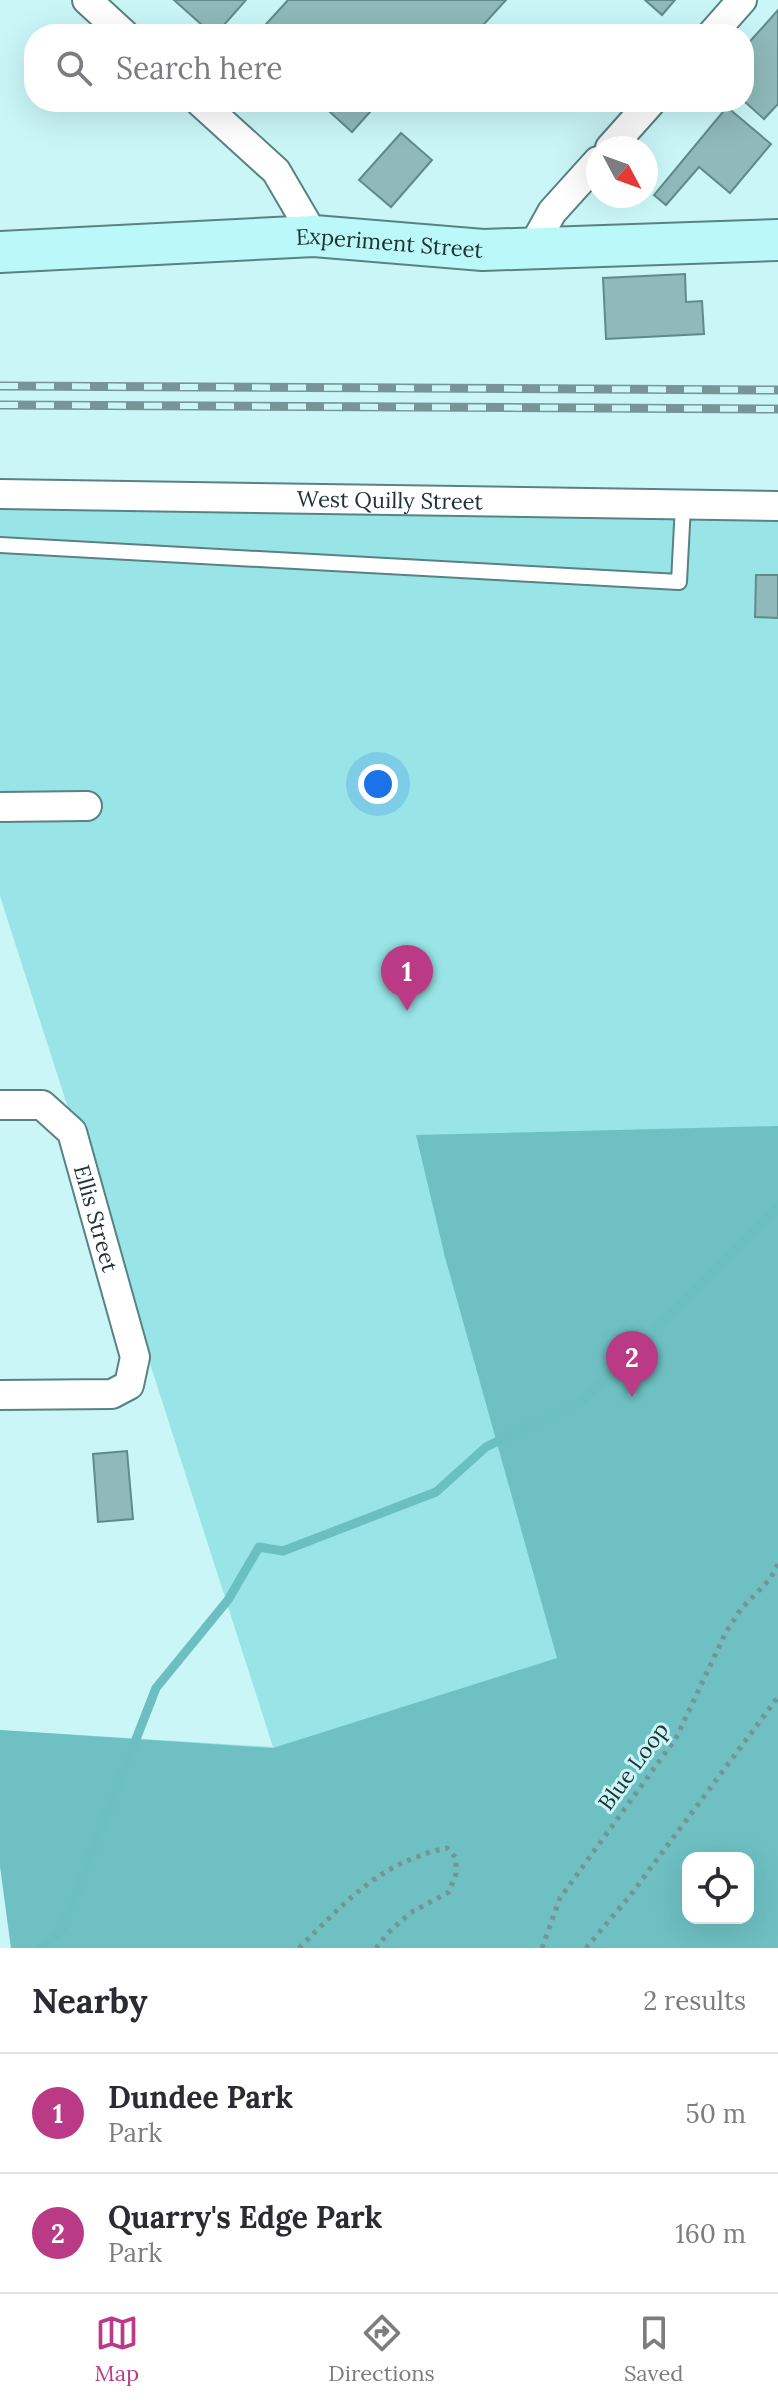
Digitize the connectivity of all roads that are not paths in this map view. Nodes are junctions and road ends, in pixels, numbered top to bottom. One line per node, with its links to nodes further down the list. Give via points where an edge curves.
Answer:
1 (87, 0): 3 (street)
2 (742, 0): 4 (street)
3 (113, 24)
4 (721, 24)
5 (211, 112): 9 (street, via 276,171)
6 (642, 112): 7 (street)
7 (621, 136)
8 (586, 174): 11 (street, via 552,212)
9 (314, 236): 11 (main road, Experiment Street, via 483,250); 12 (main road, Experiment Street)
10 (778, 240): 11 (main road, Experiment Street)
11 (532, 248)
12 (0, 252)
13 (0, 494): 14 (street, West Quilly Street)
14 (683, 505): 15 (street, West Quilly Street); 16 (lane, via 679,582)
15 (778, 506)
16 (0, 545)
17 (87, 806): 18 (street)
18 (0, 807)
19 (0, 1105): 20 (street, Ellis Street, via 42,1105 72,1132 135,1357 129,1385 112,1394)
20 (0, 1395)

